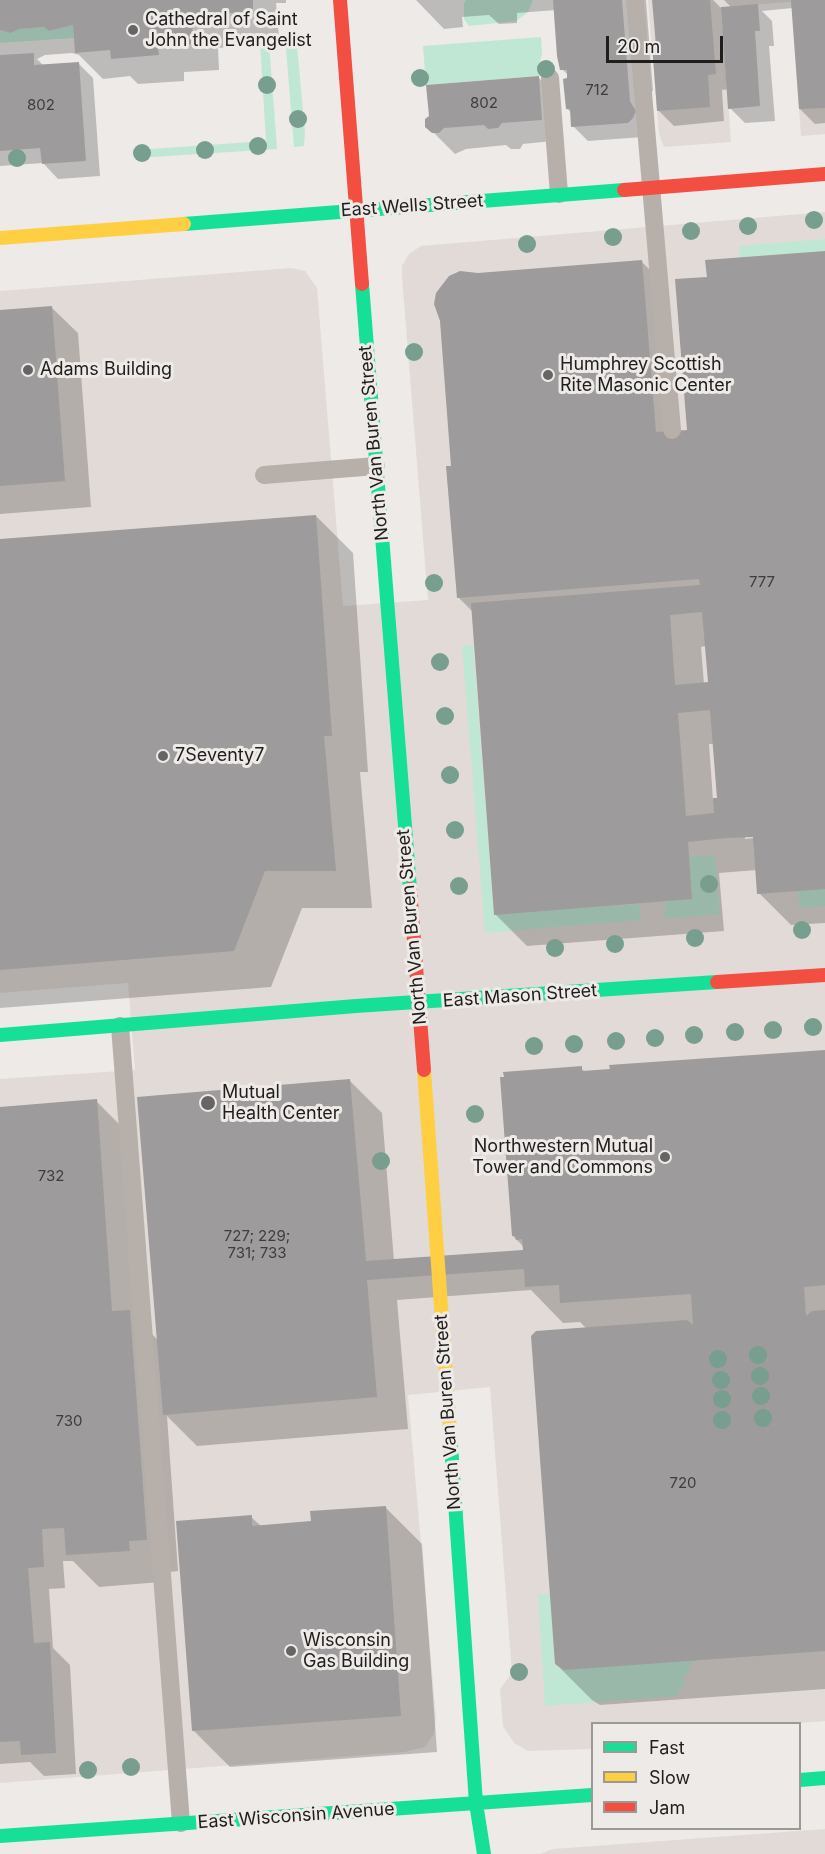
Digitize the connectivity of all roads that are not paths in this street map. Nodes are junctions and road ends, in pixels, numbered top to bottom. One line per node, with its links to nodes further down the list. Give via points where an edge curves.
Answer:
1 (340, 0): 7 (main road, North Van Buren Street)
2 (635, 0): 5 (lane)
3 (550, 78): 6 (lane)
4 (825, 174): 5 (main road, East Wells Street)
5 (650, 188): 6 (main road, East Wells Street); 9 (lane)
6 (559, 194): 7 (main road, East Wells Street)
7 (356, 210): 8 (main road, East Wells Street); 10 (main road, North Van Buren Street)
8 (0, 238)
9 (672, 430)
10 (376, 466): 11 (lane); 13 (main road, North Van Buren Street)
11 (264, 475)
12 (825, 975): 13 (main road, East Mason Street)
13 (419, 1003): 14 (main road, East Mason Street); 19 (main road, North Van Buren Street)
14 (120, 1026): 15 (main road, East Mason Street); 20 (lane)
15 (0, 1035)
16 (825, 1778): 17 (main road)
17 (801, 1780)
18 (591, 1795): 19 (main road, East Wisconsin Avenue)
19 (476, 1803): 20 (main road, East Wisconsin Avenue); 22 (main road, North Van Buren Street)
20 (181, 1823): 21 (main road, East Wisconsin Avenue)
21 (0, 1836)
22 (484, 1854)

